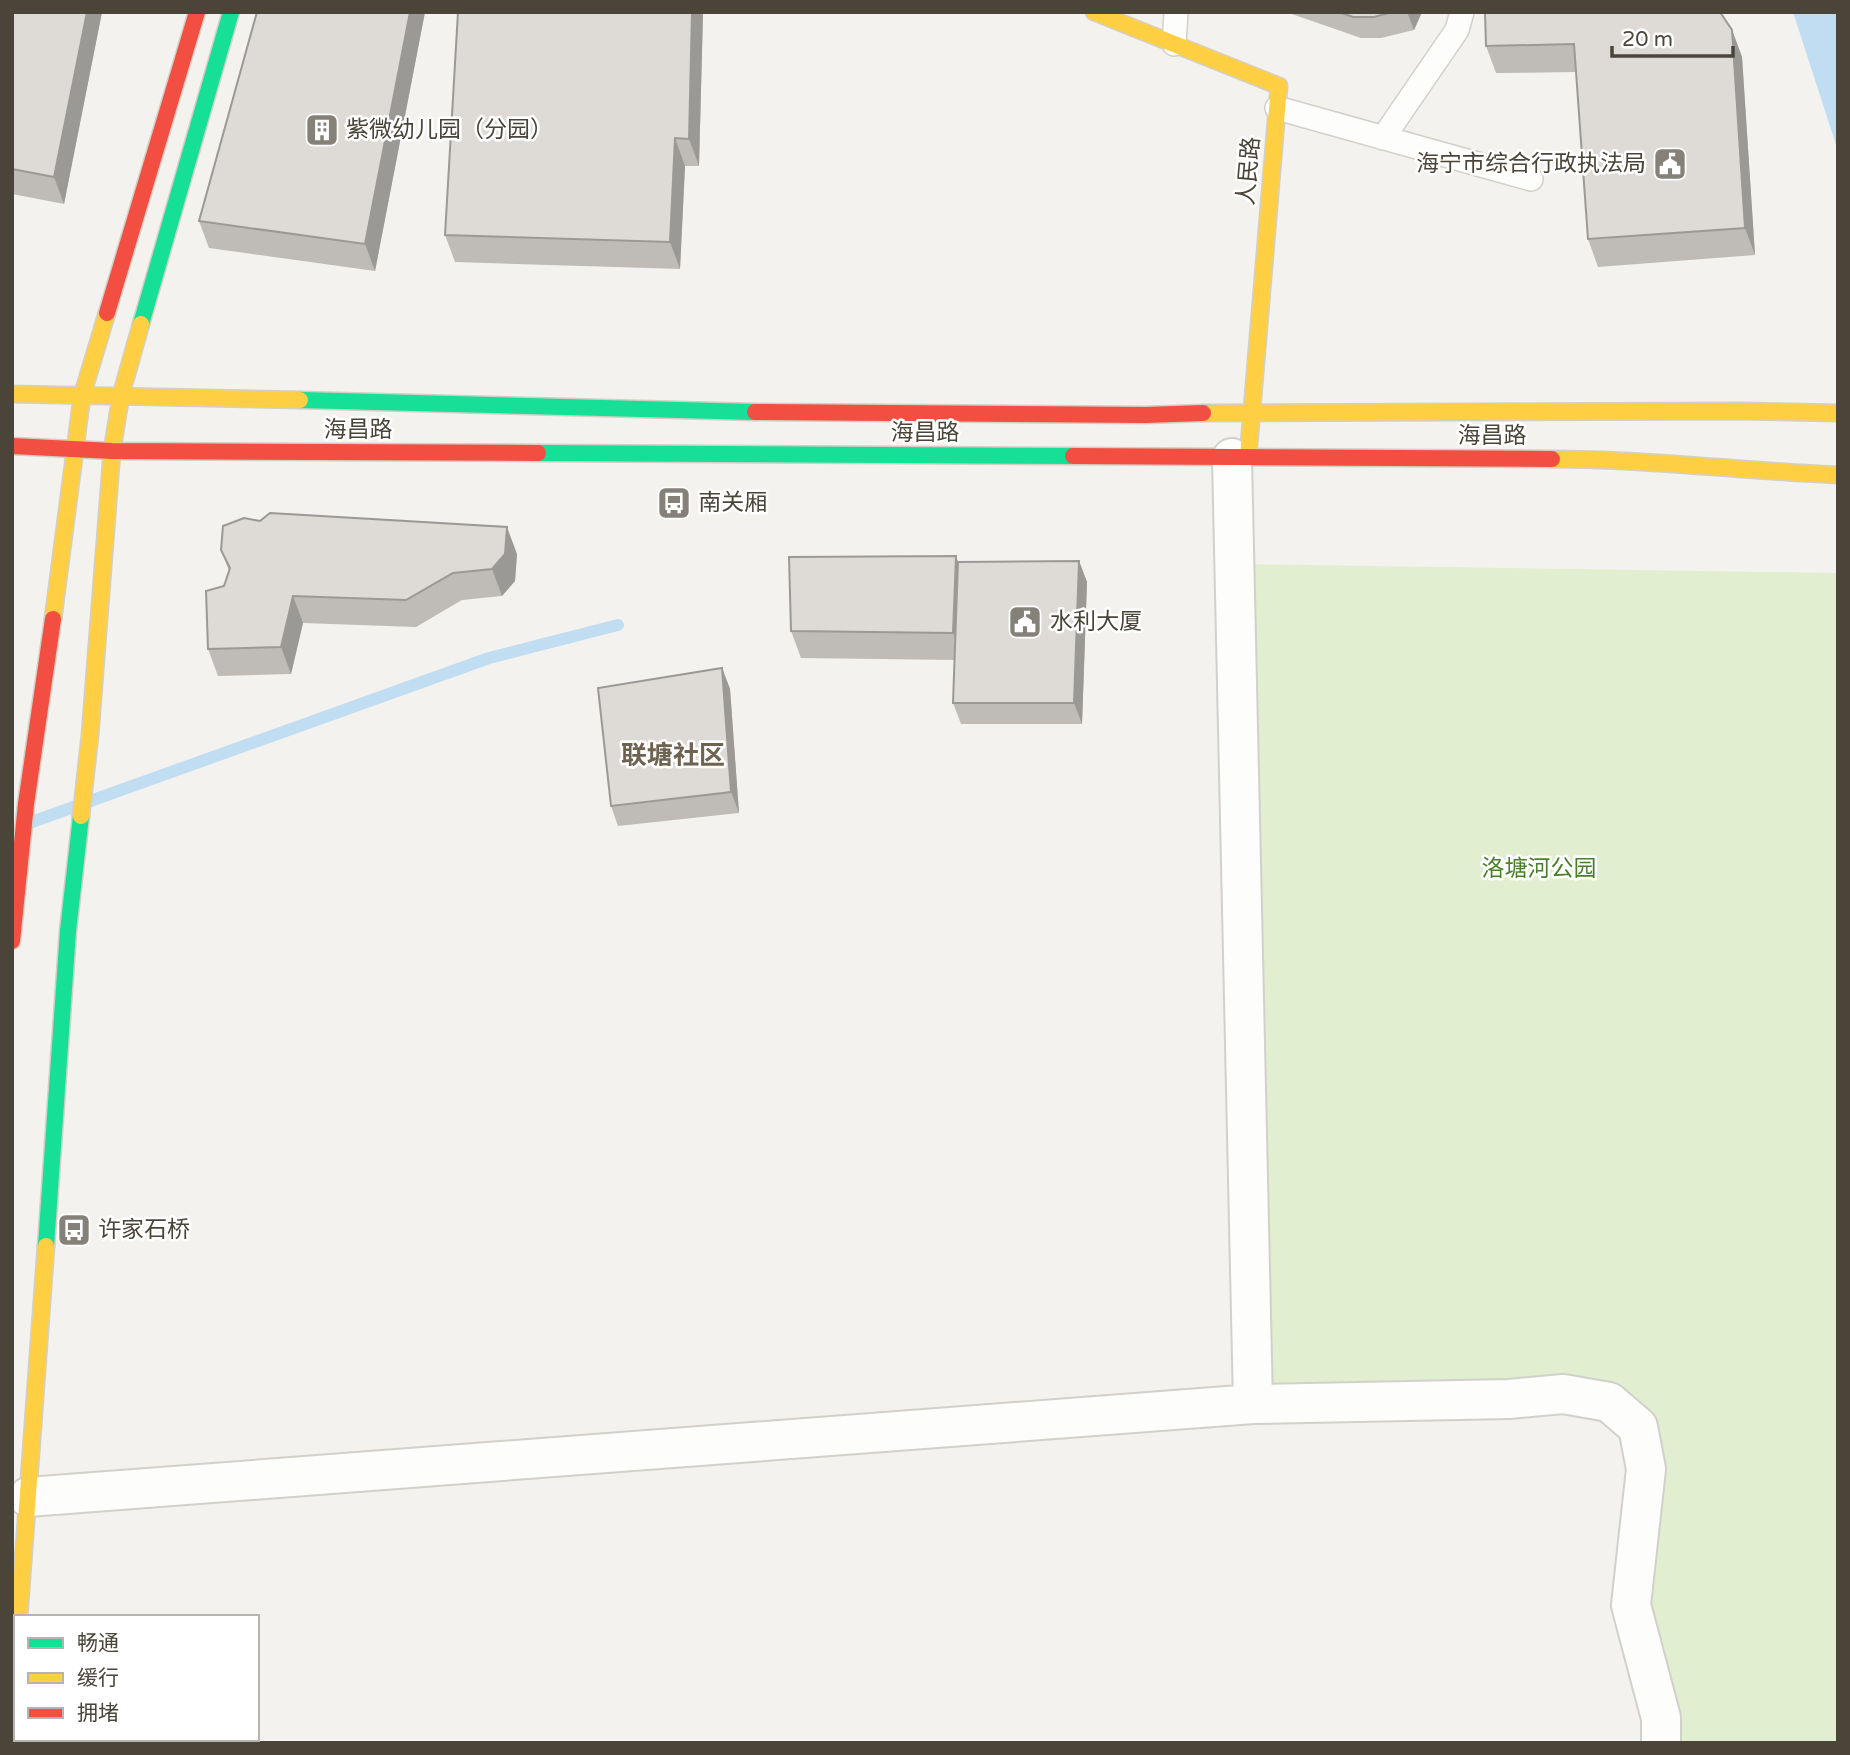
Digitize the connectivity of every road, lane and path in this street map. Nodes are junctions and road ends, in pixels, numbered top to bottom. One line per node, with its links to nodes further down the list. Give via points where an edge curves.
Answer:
1 (197, 12): 12 (main road)
2 (231, 12): 11 (main road)
3 (1094, 12): 6 (main road, 人民路)
4 (1176, 12): 6 (lane)
5 (1462, 12): 8 (lane, via 1457,30)
6 (1174, 44): 7 (main road, 人民路, via 1279,86)
7 (1277, 108): 8 (lane); 13 (main road, 人民路)
8 (1383, 138): 9 (lane)
9 (1531, 179)
10 (12, 394): 12 (main road, 海昌路)
11 (121, 395): 12 (main road, 海昌路); 13 (main road, 海昌路, via 677,411 1145,415); 17 (main road)
12 (82, 396): 16 (main road)
13 (1252, 411): 14 (main road, 海昌路); 18 (main road, 人民路)
14 (1838, 413)
15 (12, 446): 16 (main road, 海昌路)
16 (77, 448): 17 (main road, 海昌路); 20 (main road, via 35,733)
17 (112, 451): 18 (main road, 海昌路); 22 (main road, via 90,735 68,931)
18 (1240, 458): 19 (main road, 海昌路, via 1616,459); 21 (street)
19 (1838, 475)
20 (13, 933)
21 (1253, 1404): 22 (street); 26 (street, via 1563,1394 1609,1402 1638,1427 1646,1469 1631,1605 1661,1718)
22 (28, 1497): 23 (main road)
23 (19, 1615)
24 (14, 1694): 25 (main road)
25 (12, 1718)
26 (1661, 1743)

